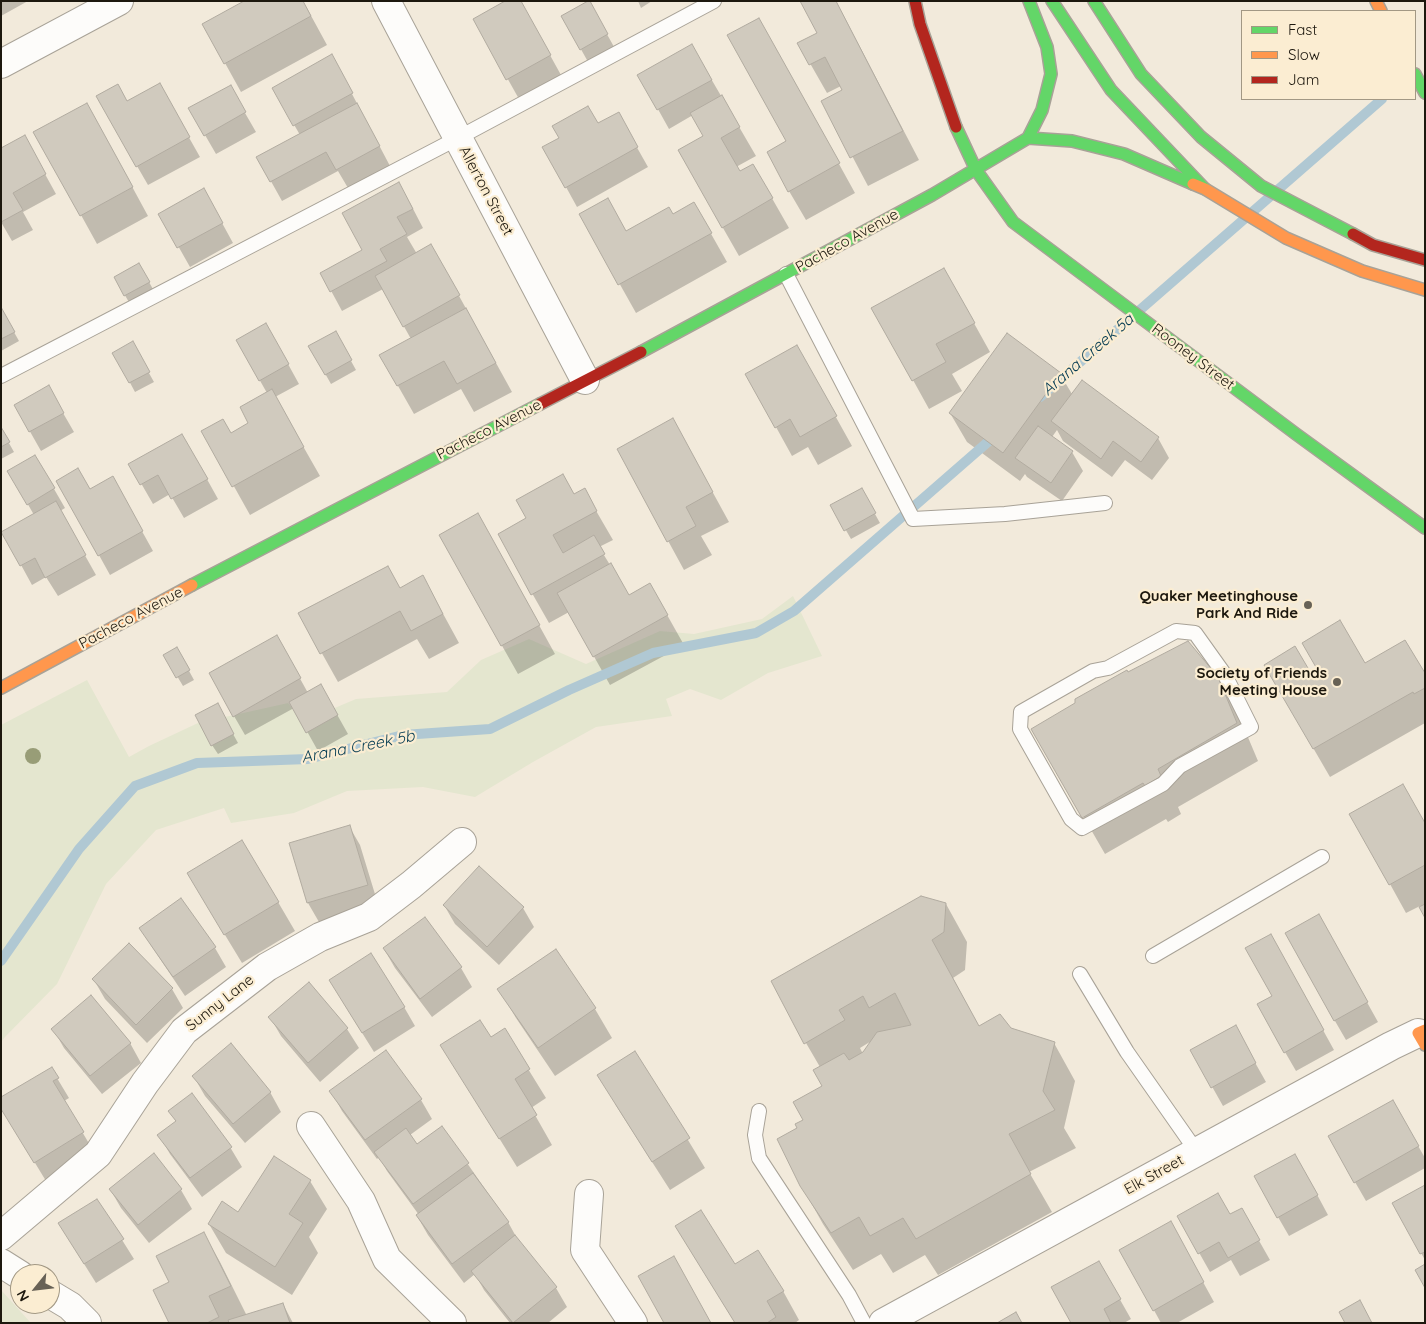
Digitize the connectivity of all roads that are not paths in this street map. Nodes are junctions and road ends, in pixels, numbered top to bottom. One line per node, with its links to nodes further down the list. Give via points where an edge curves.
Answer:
1 (119, 1): 8 (street)
2 (386, 1): 11 (street, Allerton Street)
3 (714, 1): 11 (lane)
4 (915, 1): 13 (main road, Rooney Street, via 959,136)
5 (1029, 1): 12 (main road, via 1047,47 1051,74 1042,110)
6 (1052, 1): 14 (main road, via 1111,90)
7 (1094, 1): 15 (main road, via 1141,74 1201,137 1261,186 1373,245)
8 (1, 64)
9 (1416, 76): 10 (main road)
10 (1425, 93)
11 (458, 138): 18 (lane); 19 (street, Allerton Street)
12 (1028, 138): 13 (main road, Pacheco Avenue); 14 (main road, via 1072,141 1124,154)
13 (976, 170): 16 (main road, Pacheco Avenue); 21 (main road, Rooney Street, via 1013,222)
14 (1205, 189): 17 (main road, via 1286,238 1362,271)
15 (1424, 260)
16 (786, 274): 19 (main road, Pacheco Avenue); 20 (lane, via 913,519 1005,514)
17 (1425, 290)
18 (1, 376)
19 (585, 380): 22 (main road, Pacheco Avenue, via 251,553)
20 (1105, 503)
21 (1425, 528)
22 (1, 688)
23 (1082, 828): 23 (lane, via 1071,820 1020,729 1021,712 1093,671 1108,668 1176,631 1195,633 1225,675 1251,727 1180,766 1163,784)
24 (462, 842): 33 (street, Sunny Lane, via 369,917 320,937 267,967 184,1032 98,1154)
25 (1322, 857): 26 (lane)
26 (1153, 956)
27 (1080, 974): 31 (lane, via 1127,1052)
28 (1422, 1036): 31 (street, Elk Street, via 1391,1046)
29 (758, 1111): 38 (lane, via 755,1135 759,1158)
30 (311, 1126): 36 (street, via 362,1201 387,1259)
31 (1197, 1152): 39 (street, Elk Street)
32 (589, 1194): 37 (street, via 585,1250)
33 (1, 1236)
34 (60, 1300): 35 (street)
35 (87, 1323)
36 (452, 1323)
37 (633, 1323)
38 (864, 1323)
39 (884, 1323)

